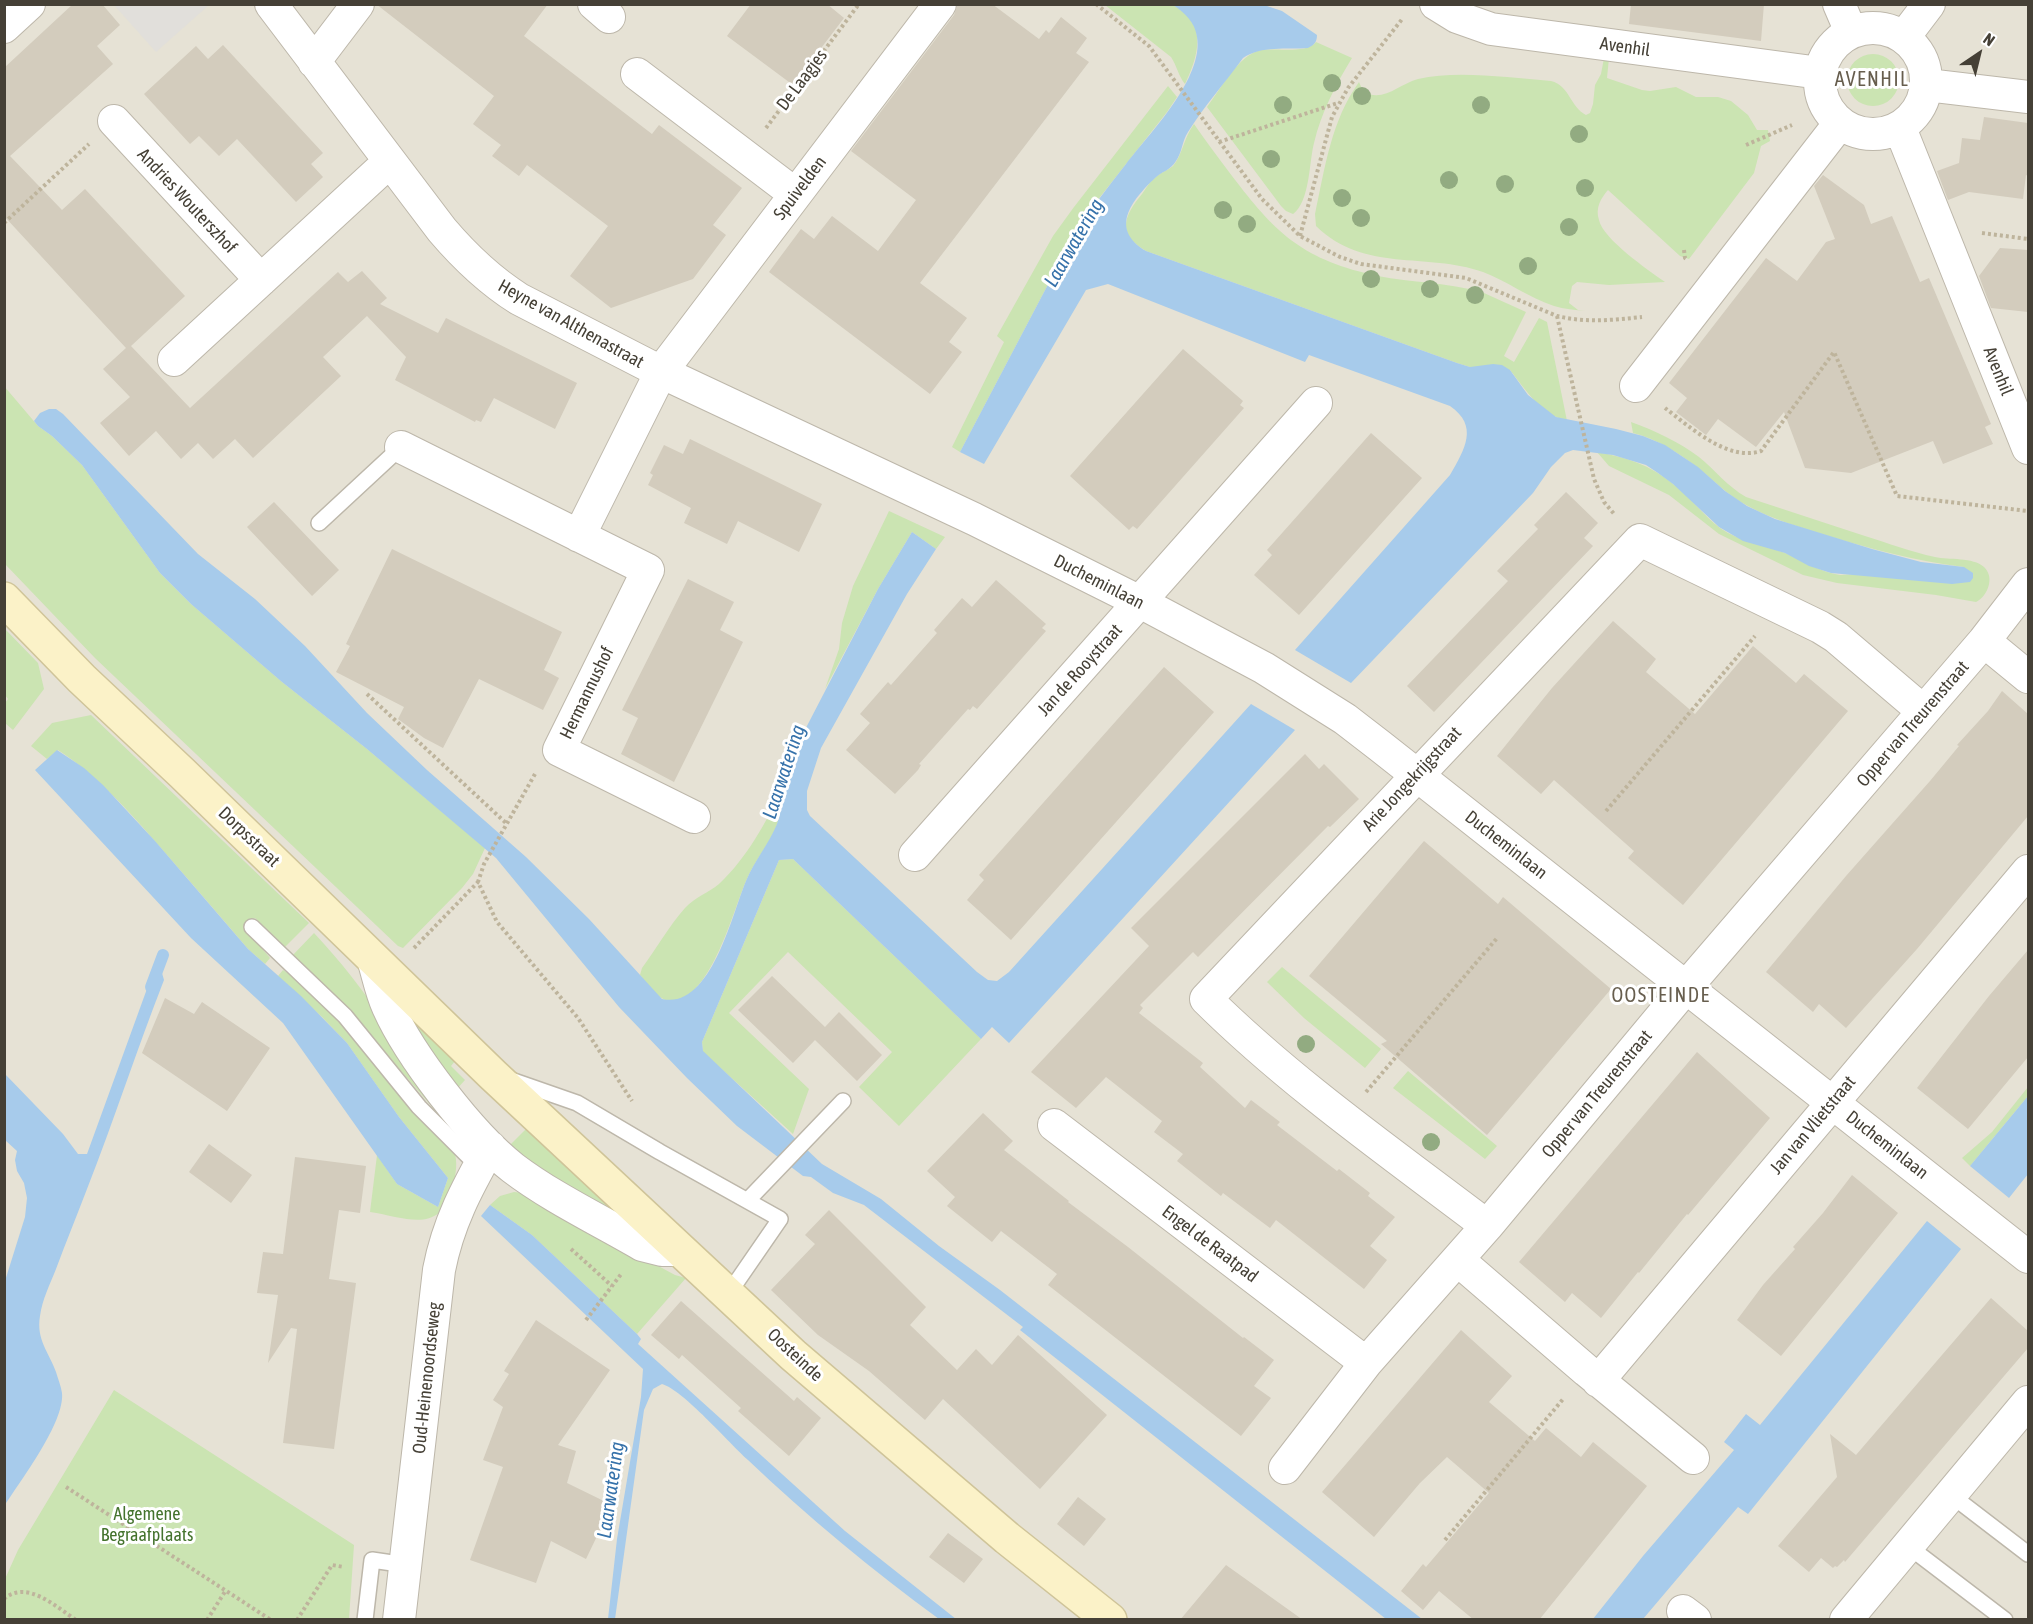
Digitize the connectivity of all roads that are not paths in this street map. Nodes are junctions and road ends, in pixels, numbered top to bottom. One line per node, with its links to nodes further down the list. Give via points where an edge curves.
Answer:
1 (29, 4): 8 (street)
2 (271, 4): 10 (street, Heyne van Althenastraat)
3 (358, 4): 10 (street)
4 (940, 4): 19 (street, Spuivelden)
5 (1436, 4): 11 (street, Avenhil, via 1457,17 1491,29)
6 (1929, 4): 9 (street)
7 (1845, 18): 9 (street); 11 (street)
8 (4, 27)
9 (1904, 37): 13 (street, via 1925,66)
10 (314, 62): 18 (street, Heyne van Althenastraat)
11 (1820, 73): 15 (street, via 1821,92)
12 (637, 74): 19 (street)
13 (1927, 85): 14 (street); 17 (street, via 1914,117)
14 (2028, 97)
15 (1834, 116): 17 (street, via 1854,131 1869,135); 23 (street, via 1694,312)
16 (114, 121): 20 (street, Andries Wouterszhof)
17 (1900, 128): 26 (street, Avenhil)
18 (389, 162): 20 (street); 22 (street, Heyne van Althenastraat, via 442,230 485,276 519,299)
19 (795, 194): 22 (street, Spuivelden)
20 (261, 280): 21 (street)
21 (174, 360)
22 (661, 372): 27 (street, Heyne van Althenastraat); 29 (street)
23 (1636, 386)
24 (1316, 403): 32 (street, Jan de Rooystraat)
25 (401, 447): 28 (lane, Hermannushof); 29 (street, Hermannushof)
26 (2028, 448)
27 (938, 502): 32 (street, Ducheminlaan)
28 (319, 523)
29 (579, 536): 37 (street, Hermannushof, via 648,570 559,750)
30 (2028, 584): 33 (street, Opper van Treurenstraat)
31 (4, 599): 41 (street, Dorpsstraat)
32 (1140, 602): 36 (street, Ducheminlaan, via 1317,701); 38 (street, Jan de Rooystraat)
33 (1984, 641): 34 (street); 35 (street, Opper van Treurenstraat)
34 (2028, 677)
35 (1923, 711): 36 (street, Arie Jongekrijgstraat, via 1836,637 1640,540); 42 (street, Opper van Treurenstraat)
36 (1416, 775): 42 (street, Ducheminlaan); 49 (street, Arie Jongekrijgstraat, via 1206,999 1260,1051)
37 (694, 818)
38 (915, 855)
39 (2028, 871): 45 (street, Jan van Vlietstraat)
40 (252, 927): 47 (lane, via 345,1016 419,1107)
41 (382, 967): 43 (street, Dorpsstraat); 47 (street, via 388,1005 407,1041)
42 (1687, 987): 45 (street, Ducheminlaan); 49 (street, Opper van Treurenstraat)
43 (494, 1075): 48 (lane, via 577,1103); 50 (street, Oosteinde)
44 (843, 1101): 48 (lane)
45 (1832, 1102): 51 (street, Ducheminlaan); 55 (street, Jan van Vlietstraat)
46 (1054, 1125): 54 (street, Engel de Raatpad)
47 (485, 1157): 50 (street, via 516,1169 642,1245); 62 (street, Oud-Heinenoordseweg, via 455,1212 439,1270)
48 (748, 1200): 53 (lane, via 780,1218)
49 (1487, 1226): 52 (street, Opper van Treurenstraat)
50 (680, 1250): 53 (street, Oosteinde)
51 (2028, 1257)
52 (1458, 1260): 54 (street, Opper van Treurenstraat); 55 (street)
53 (729, 1293): 65 (street, Oosteinde, via 880,1431)
54 (1366, 1363): 58 (street, Opper van Treurenstraat)
55 (1593, 1376): 57 (street)
56 (2028, 1402): 59 (street)
57 (1693, 1458)
58 (1285, 1468)
59 (1951, 1495): 60 (street); 61 (lane)
60 (1908, 1546): 66 (street); 67 (lane)
61 (2028, 1554)
62 (406, 1565): 63 (lane, via 372,1560); 64 (street, Oud-Heinenoordseweg)
63 (364, 1620)
64 (399, 1620)
65 (1110, 1620)
66 (1846, 1620)
67 (2005, 1620)

